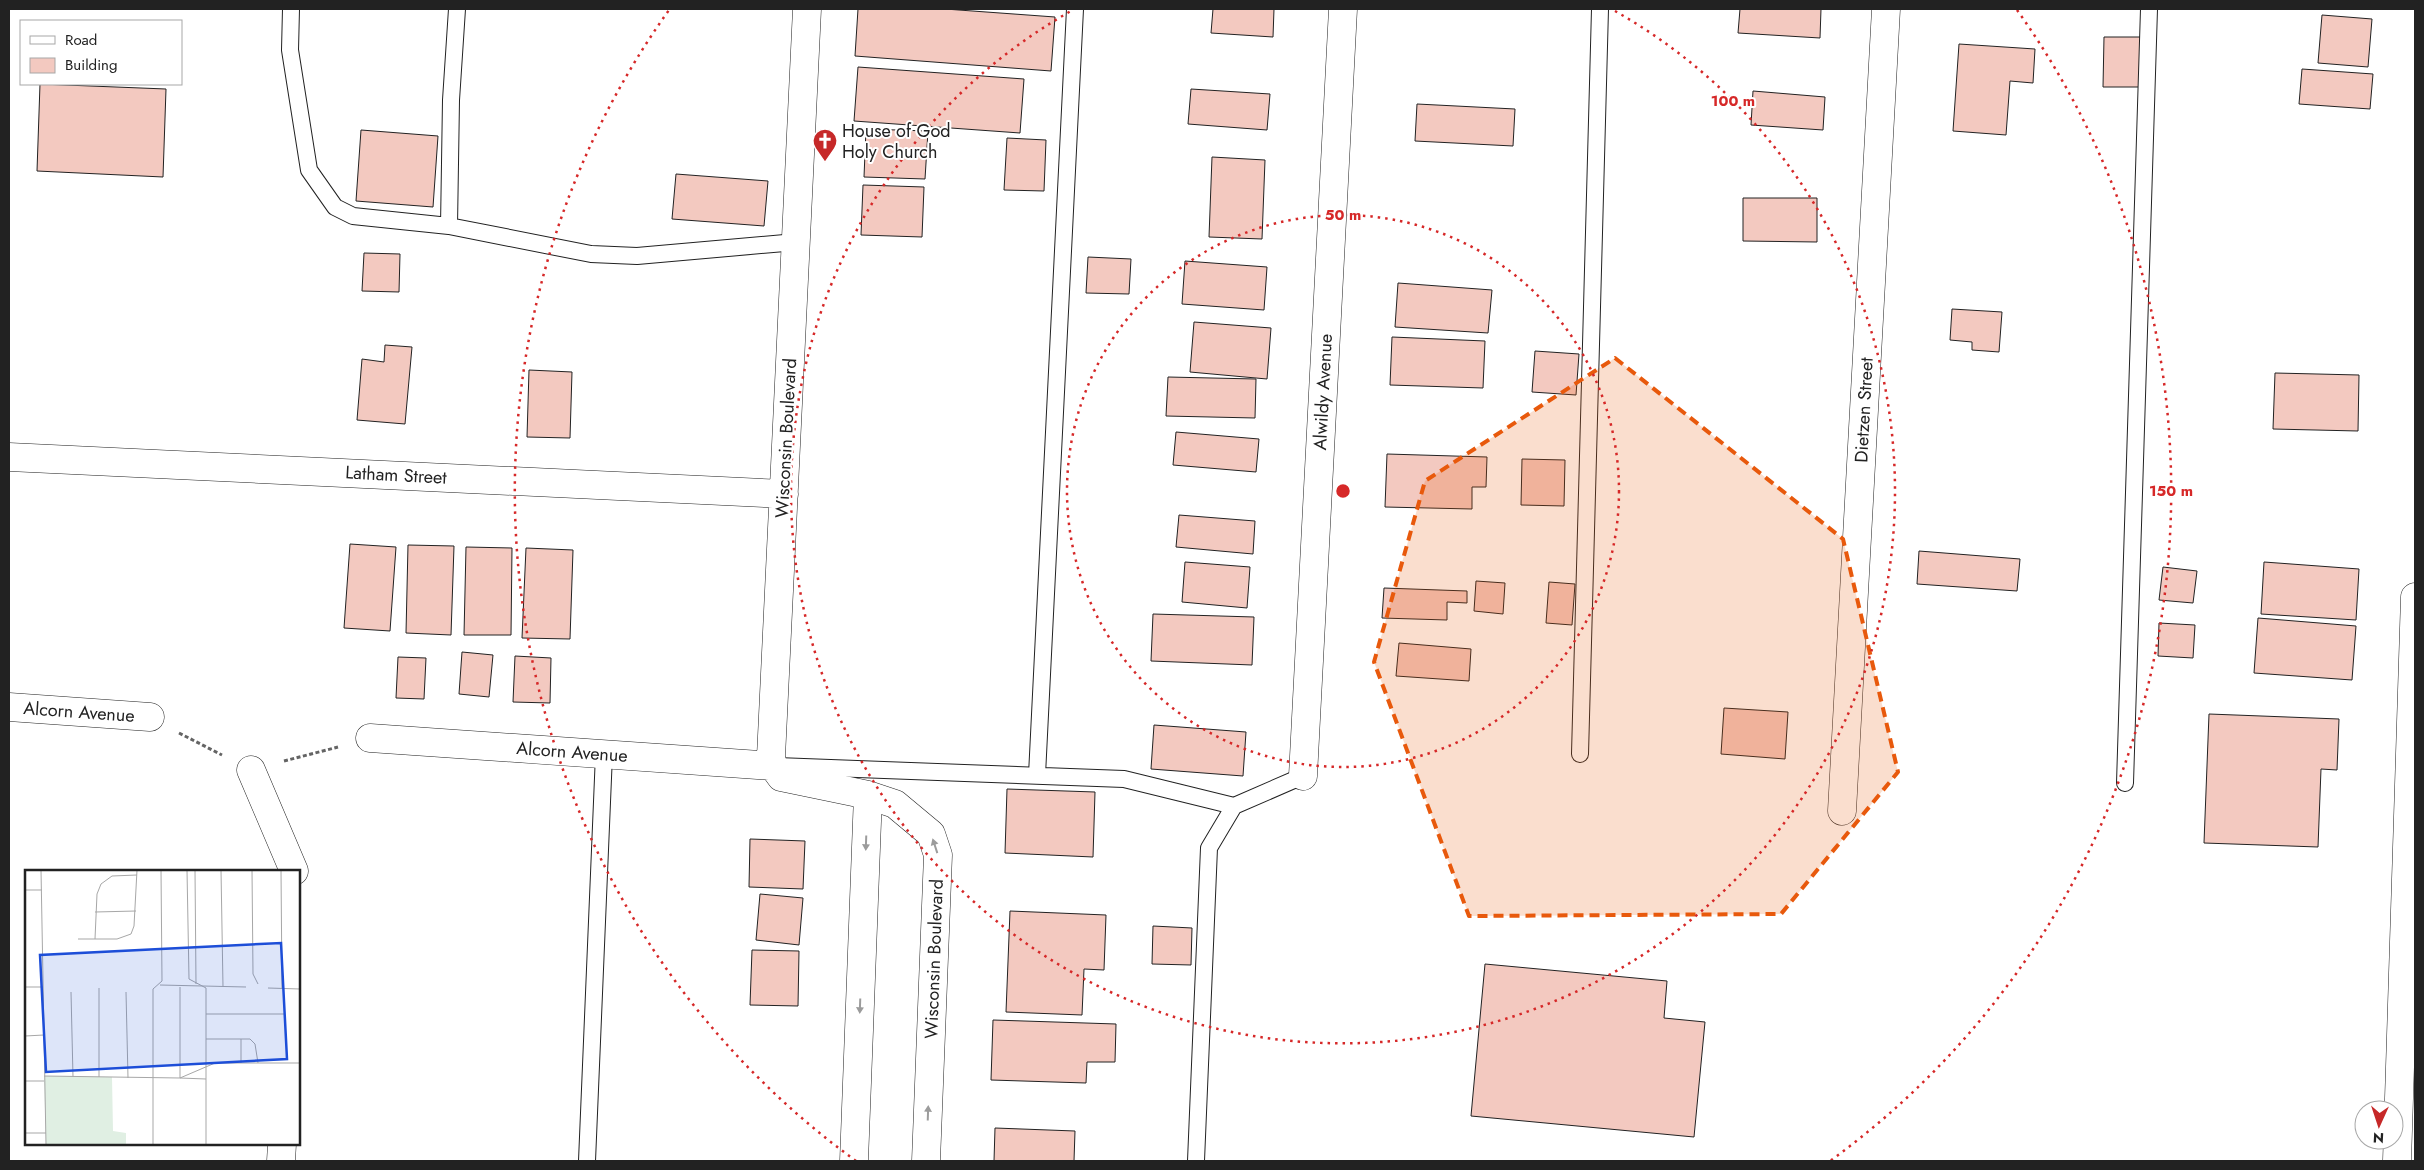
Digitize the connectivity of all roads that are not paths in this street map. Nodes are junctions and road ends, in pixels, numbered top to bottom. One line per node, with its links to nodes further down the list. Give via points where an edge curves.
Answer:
1 (291, 9): 9 (lane, via 290,50 309,170 335,207 353,216)
2 (456, 9): 9 (lane)
3 (807, 9): 10 (street, Wisconsin Boulevard)
4 (1075, 9): 21 (lane)
5 (1343, 9): 22 (street, Alwildy Avenue)
6 (1600, 9): 18 (lane)
7 (1886, 9): 26 (street, Dietzen Street)
8 (2149, 9): 23 (lane)
9 (449, 226): 10 (lane, via 591,254 637,256)
10 (796, 242): 12 (street, Wisconsin Boulevard)
11 (9, 457): 12 (street, Latham Street)
12 (784, 494): 19 (street, Wisconsin Boulevard)
13 (2415, 597): 27 (street)
14 (9, 707): 15 (street, Alcorn Avenue)
15 (150, 717)
16 (370, 738): 17 (street, Alcorn Avenue)
17 (604, 754): 19 (street, Alcorn Avenue); 31 (lane)
18 (1580, 754)
19 (773, 766): 21 (lane); 24 (street, Wisconsin Boulevard, via 781,777)
20 (251, 770): 28 (street)
21 (1037, 775): 25 (lane, via 1124,778)
22 (1303, 776): 25 (lane)
23 (2125, 782)
24 (868, 795): 32 (street, one-way to 32); 33 (street, Wisconsin Boulevard, one-way to 24, via 938,855 931,834 895,804)
25 (1234, 806): 34 (lane, via 1209,848)
26 (1842, 811)
27 (2410, 853): 35 (street)
28 (294, 870)
29 (282, 1145): 30 (street)
30 (281, 1161)
31 (587, 1161)
32 (854, 1161)
33 (926, 1161)
34 (1196, 1161)
35 (2397, 1161)

